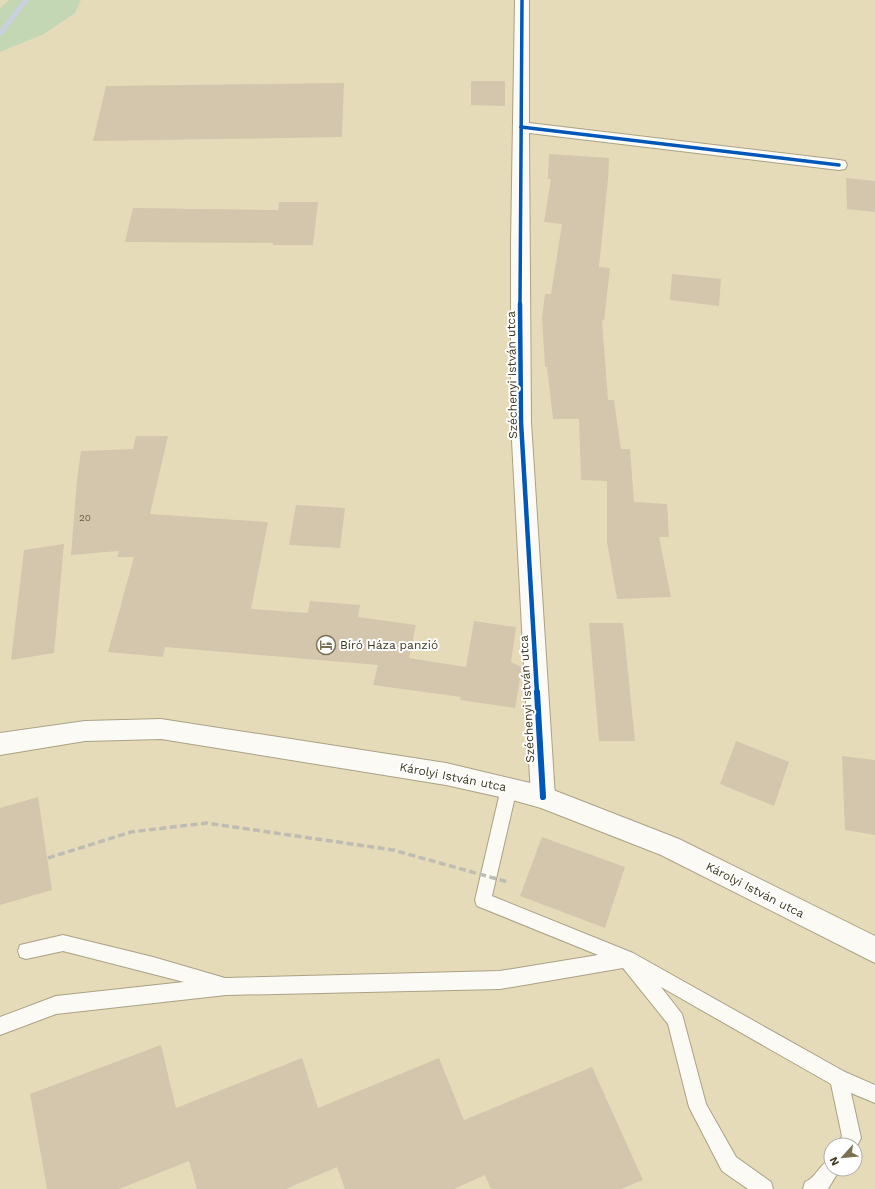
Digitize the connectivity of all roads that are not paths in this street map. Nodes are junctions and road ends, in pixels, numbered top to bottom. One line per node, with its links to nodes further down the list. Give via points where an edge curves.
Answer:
1 (522, 0): 2 (street, Széchenyi István utca)
2 (521, 127): 3 (street); 6 (street, Széchenyi István utca, via 521,422)
3 (839, 165)
4 (0, 744): 5 (street, Károlyi István utca, via 85,731 161,728 446,774)
5 (509, 788): 6 (street, Károlyi István utca); 9 (lane, via 483,900)
6 (543, 797): 7 (street, Károlyi István utca, via 670,847)
7 (875, 950)
8 (26, 951): 10 (lane, via 63,943)
9 (627, 959): 10 (lane, via 500,980); 12 (lane); 16 (lane, via 676,1020 698,1107 728,1164)
10 (226, 986): 11 (lane, via 56,1005)
11 (0, 1026)
12 (839, 1078): 13 (lane); 14 (lane)
13 (875, 1094)
14 (852, 1137)
15 (825, 1177): 17 (lane, via 817,1188)
16 (764, 1189)
17 (812, 1189)

